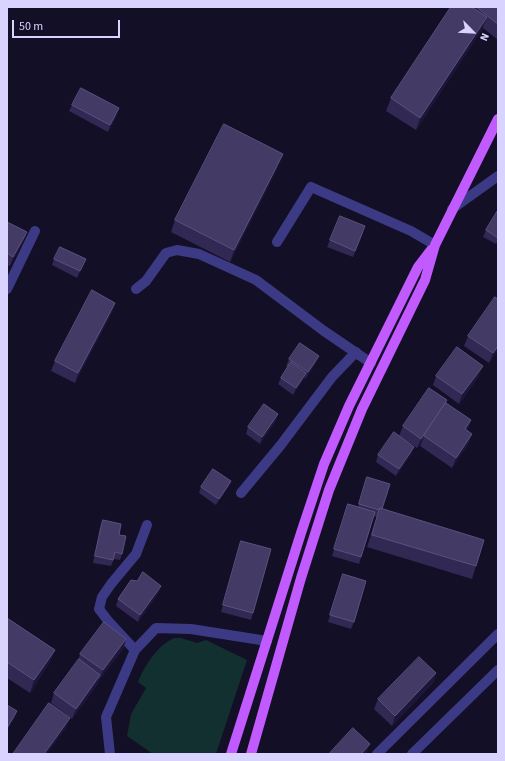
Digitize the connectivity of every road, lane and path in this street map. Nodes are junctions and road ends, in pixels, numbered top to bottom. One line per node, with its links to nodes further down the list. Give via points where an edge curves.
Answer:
1 (498, 119): 3 (main road)
2 (498, 176): 3 (street)
3 (452, 209): 6 (main road)
4 (35, 231): 7 (street)
5 (276, 242): 6 (street, via 311,187 410,231)
6 (435, 245): 10 (main road, via 418,267); 19 (main road, via 425,280 362,409 329,490)
7 (7, 289)
8 (136, 289): 9 (street, via 146,281 166,253 177,250 199,254 256,280)
9 (356, 352): 10 (street); 11 (street, via 332,377)
10 (372, 363): 14 (main road, via 349,406 324,464)
11 (241, 494)
12 (147, 525): 15 (street, via 136,554 102,597 99,609)
13 (498, 634): 20 (street)
14 (267, 641): 15 (street, via 191,629 156,628); 18 (main road)
15 (135, 650): 17 (street, via 106,718)
16 (498, 670): 21 (street)
17 (110, 754)
18 (231, 754)
19 (251, 754)
20 (377, 754)
21 (412, 754)

